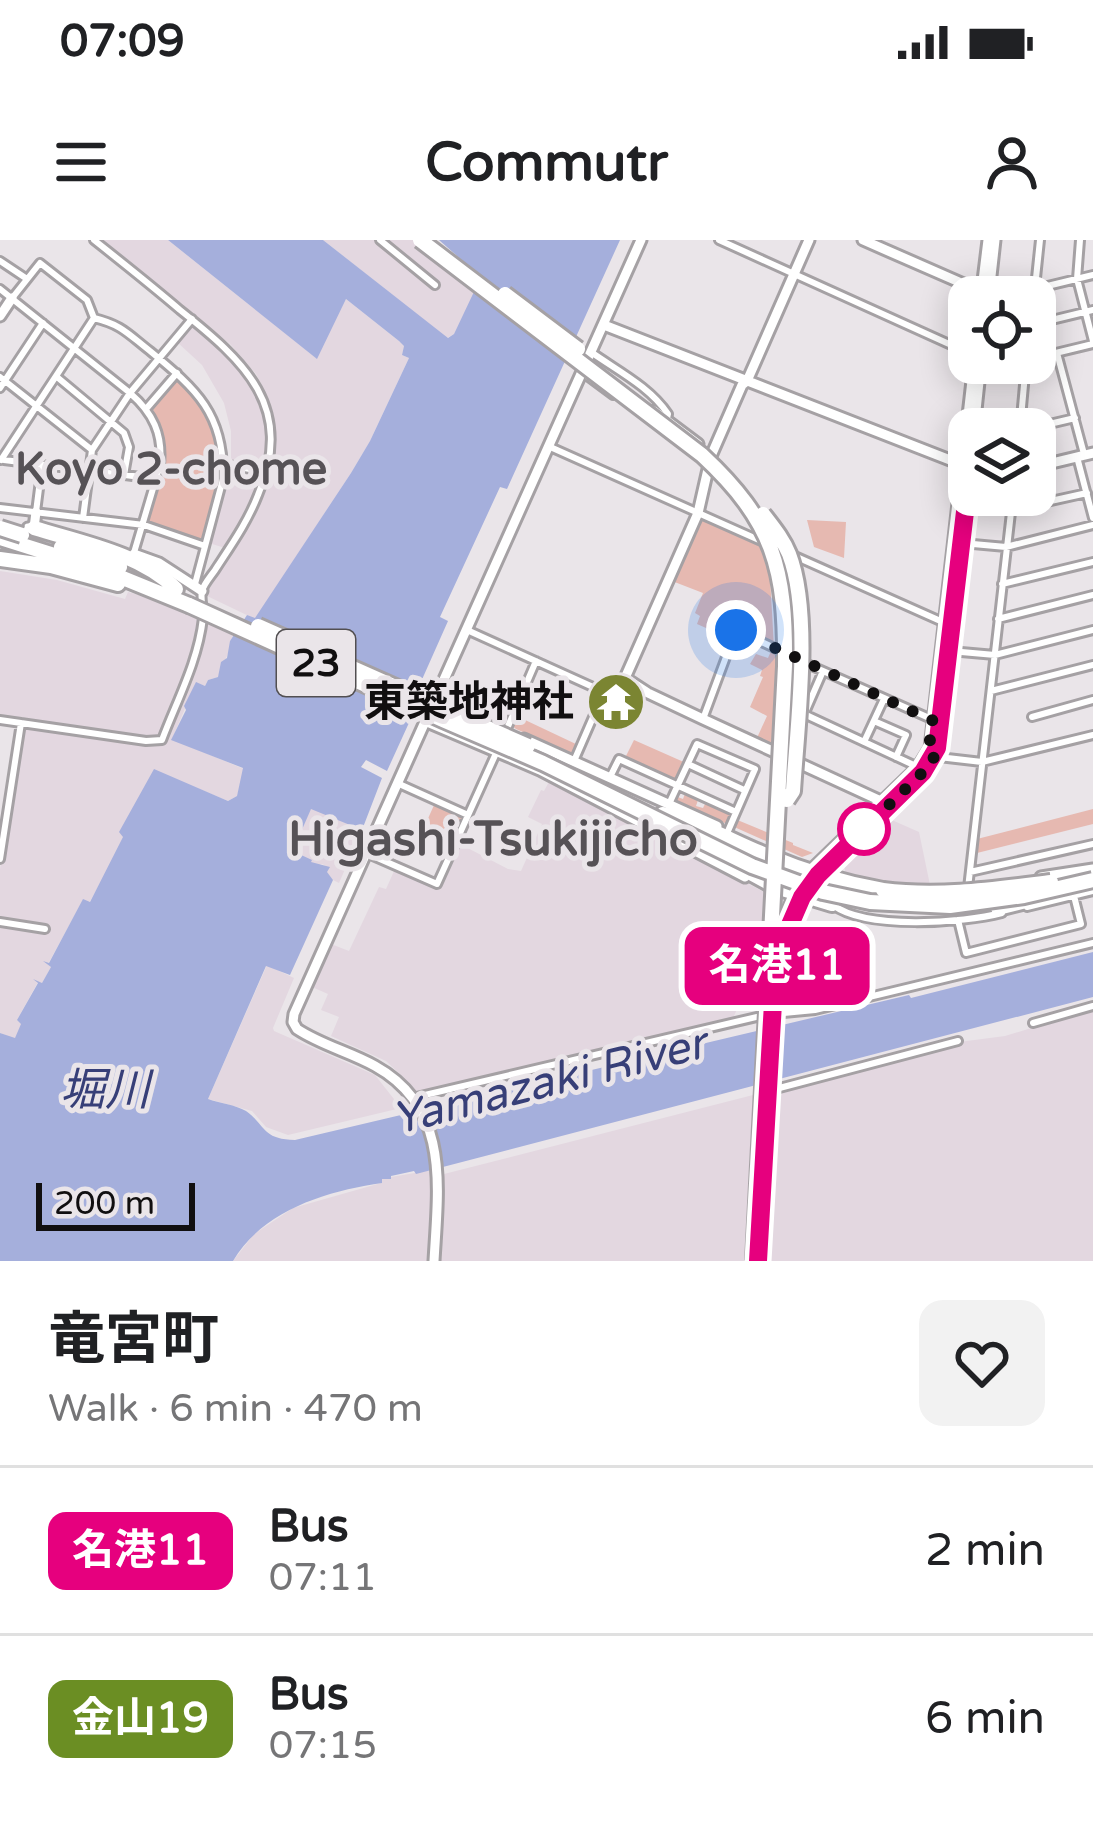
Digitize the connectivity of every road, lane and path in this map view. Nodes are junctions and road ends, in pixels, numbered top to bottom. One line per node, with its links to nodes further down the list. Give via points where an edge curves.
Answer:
1 (94, 240): 26 (street)
2 (380, 240): 19 (street)
3 (427, 240): 106 (highway, bridge, via 680,436 752,511 781,583); 125 (highway, bridge, via 692,436 760,509 779,545 792,603)
4 (641, 240): 29 (street)
5 (719, 240): 12 (street)
6 (809, 240): 12 (street)
7 (863, 240): 16 (street)
8 (991, 240): 14 (street)
9 (1040, 240): 15 (street)
10 (1080, 240): 18 (street)
11 (0, 261): 17 (street)
12 (795, 274): 31 (street); 40 (street)
13 (1093, 275): 18 (street)
14 (987, 276)
15 (1037, 276)
16 (948, 278)
17 (27, 279): 22 (street); 25 (street, via 40,263 87,300)
18 (1078, 279): 20 (street); 23 (street)
19 (435, 285)
20 (1056, 286)
21 (0, 289): 22 (street)
22 (12, 298): 24 (street); 28 (street)
23 (1089, 310): 27 (street); 30 (street)
24 (0, 316)
25 (94, 318): 32 (street); 35 (street, via 118,325)
26 (192, 319): 35 (street); 58 (street, via 238,358 261,393 271,454)
27 (1056, 319)
28 (44, 323): 32 (street); 39 (street)
29 (604, 325): 33 (street); 40 (street)
30 (1093, 342): 34 (street)
31 (948, 343)
32 (76, 349): 38 (street); 41 (street)
33 (591, 352): 36 (street); 45 (street, via 655,397)
34 (1057, 353): 46 (street)
35 (159, 358): 37 (street); 41 (street)
36 (582, 372): 45 (street, via 653,426); 49 (street)
37 (177, 373): 44 (street); 55 (street, via 211,416)
38 (57, 376): 43 (street); 47 (street)
39 (2, 381): 43 (street)
40 (747, 381): 52 (street); 54 (street)
41 (130, 393): 44 (street); 47 (street)
42 (637, 400): 45 (street)
43 (37, 406): 50 (street); 53 (street)
44 (146, 409): 60 (street, via 160,436)
45 (663, 418): 52 (street)
46 (1075, 418): 48 (street); 51 (street)
47 (112, 420): 50 (street); 59 (street, via 129,447)
48 (1056, 422)
49 (548, 446): 65 (street); 86 (street)
50 (92, 450): 57 (street)
51 (1085, 455): 62 (street)
52 (710, 458): 61 (highway); 65 (street)
53 (1, 459): 56 (street)
54 (948, 459)
55 (223, 464): 58 (street); 74 (street)
56 (42, 465): 57 (street); 72 (street)
57 (89, 471): 59 (street); 69 (street)
58 (266, 472): 82 (street, via 242,529)
59 (124, 475): 60 (street)
60 (157, 479): 71 (street)
61 (740, 488): 106 (highway, bridge, via 775,589); 125 (highway, bridge, via 788,550 798,596)
62 (1087, 493): 63 (street); 70 (street)
63 (1056, 500)
64 (0, 508): 72 (street)
65 (698, 513): 85 (street); 99 (street, via 625,678)
66 (959, 516): 85 (street)
67 (965, 516): 73 (street)
68 (1009, 516): 75 (street)
69 (83, 518): 71 (street); 72 (street)
70 (1093, 522): 75 (street)
71 (144, 525): 74 (street); 76 (street)
72 (15, 531): 81 (highway, 23)
73 (962, 543): 75 (street); 88 (street)
74 (205, 547): 82 (street)
75 (1006, 547): 79 (street)
76 (134, 555): 82 (street, via 159,563)
77 (0, 562): 80 (street); 81 (highway, 23)
78 (1093, 562): 79 (street)
79 (1002, 584): 84 (street)
80 (123, 590)
81 (173, 592): 82 (highway, 23)
82 (195, 594): 104 (street, via 204,617 162,740); 128 (highway, 23, bridge)
83 (1093, 595): 84 (street)
84 (998, 620): 89 (street)
85 (945, 623): 103 (street)
86 (467, 630): 90 (street); 94 (street)
87 (1093, 630): 89 (street)
88 (950, 651): 89 (street); 103 (street)
89 (994, 655): 93 (street)
90 (536, 661): 105 (street); 115 (street, via 604,692)
91 (1093, 665): 93 (street)
92 (823, 671): 95 (street); 97 (street); 99 (street, via 736,630)
93 (991, 691): 116 (street)
94 (436, 697): 101 (street); 105 (street)
95 (884, 699): 102 (street); 103 (street)
96 (1093, 700): 98 (street)
97 (804, 714): 108 (street); 111 (street)
98 (1032, 716)
99 (703, 719): 111 (street)
100 (0, 720): 104 (street)
101 (425, 721): 109 (street); 120 (street)
102 (874, 721): 108 (street); 114 (street, via 906,735)
103 (938, 722): 112 (street)
104 (21, 723): 113 (street)
105 (504, 730): 109 (street); 115 (street)
106 (782, 735): 158 (highway, bridge)
107 (1093, 735): 116 (street)
108 (864, 742): 114 (street)
109 (495, 751): 129 (street); 139 (street)
110 (0, 754): 113 (street)
111 (784, 756): 126 (street)
112 (931, 756): 116 (street); 118 (street); 137 (street)
113 (16, 757): 123 (street)
114 (896, 757): 118 (street)
115 (574, 761): 119 (street)
116 (982, 762): 136 (street)
117 (688, 764): 121 (street); 124 (street); 124 (street, via 697,744 755,769)
118 (917, 767): 126 (street)
119 (610, 777): 121 (street, via 619,759); 128 (street)
120 (397, 783): 129 (street); 133 (street)
121 (678, 785): 127 (street); 128 (street)
122 (0, 788): 123 (street)
123 (10, 790): 130 (street)
124 (745, 791): 127 (street)
125 (788, 800): 158 (highway, bridge)
126 (881, 801): 137 (street)
127 (736, 812): 131 (street)
128 (666, 814): 131 (street); 135 (highway); 139 (highway, via 677,833); 141 (highway, 23, bridge, via 752,866 870,902 950,905)
129 (468, 815): 133 (street, via 436,884)
130 (3, 823): 134 (street)
131 (728, 831): 135 (street)
132 (1093, 844): 136 (street)
133 (366, 854): 156 (street, via 293,1022 379,1068)
134 (0, 859)
135 (778, 860): 137 (highway)
136 (970, 872): 142 (street)
137 (814, 873): 140 (highway); 144 (street)
138 (1093, 874): 141 (highway, 23, bridge); 142 (street)
139 (762, 880): 144 (highway)
140 (845, 882): 141 (highway, bridge, via 921,894); 142 (street)
141 (1059, 885): 146 (highway, bridge, via 1042,897 949,914)
142 (964, 888): 147 (street)
143 (1093, 891): 145 (street)
144 (798, 895): 146 (highway); 152 (street)
145 (1073, 896): 147 (street); 147 (street, via 1082,924 966,953)
146 (832, 904): 147 (street, via 885,920)
147 (958, 921)
148 (0, 922): 149 (street)
149 (45, 929)
150 (1093, 943): 152 (street)
151 (1093, 1006): 153 (street)
152 (771, 1016): 155 (street, bridge); 156 (street)
153 (1033, 1023)
154 (958, 1041): 155 (street)
155 (767, 1089): 158 (street)
156 (415, 1102): 157 (street, via 438,1172)
157 (434, 1261)
158 (758, 1261)

